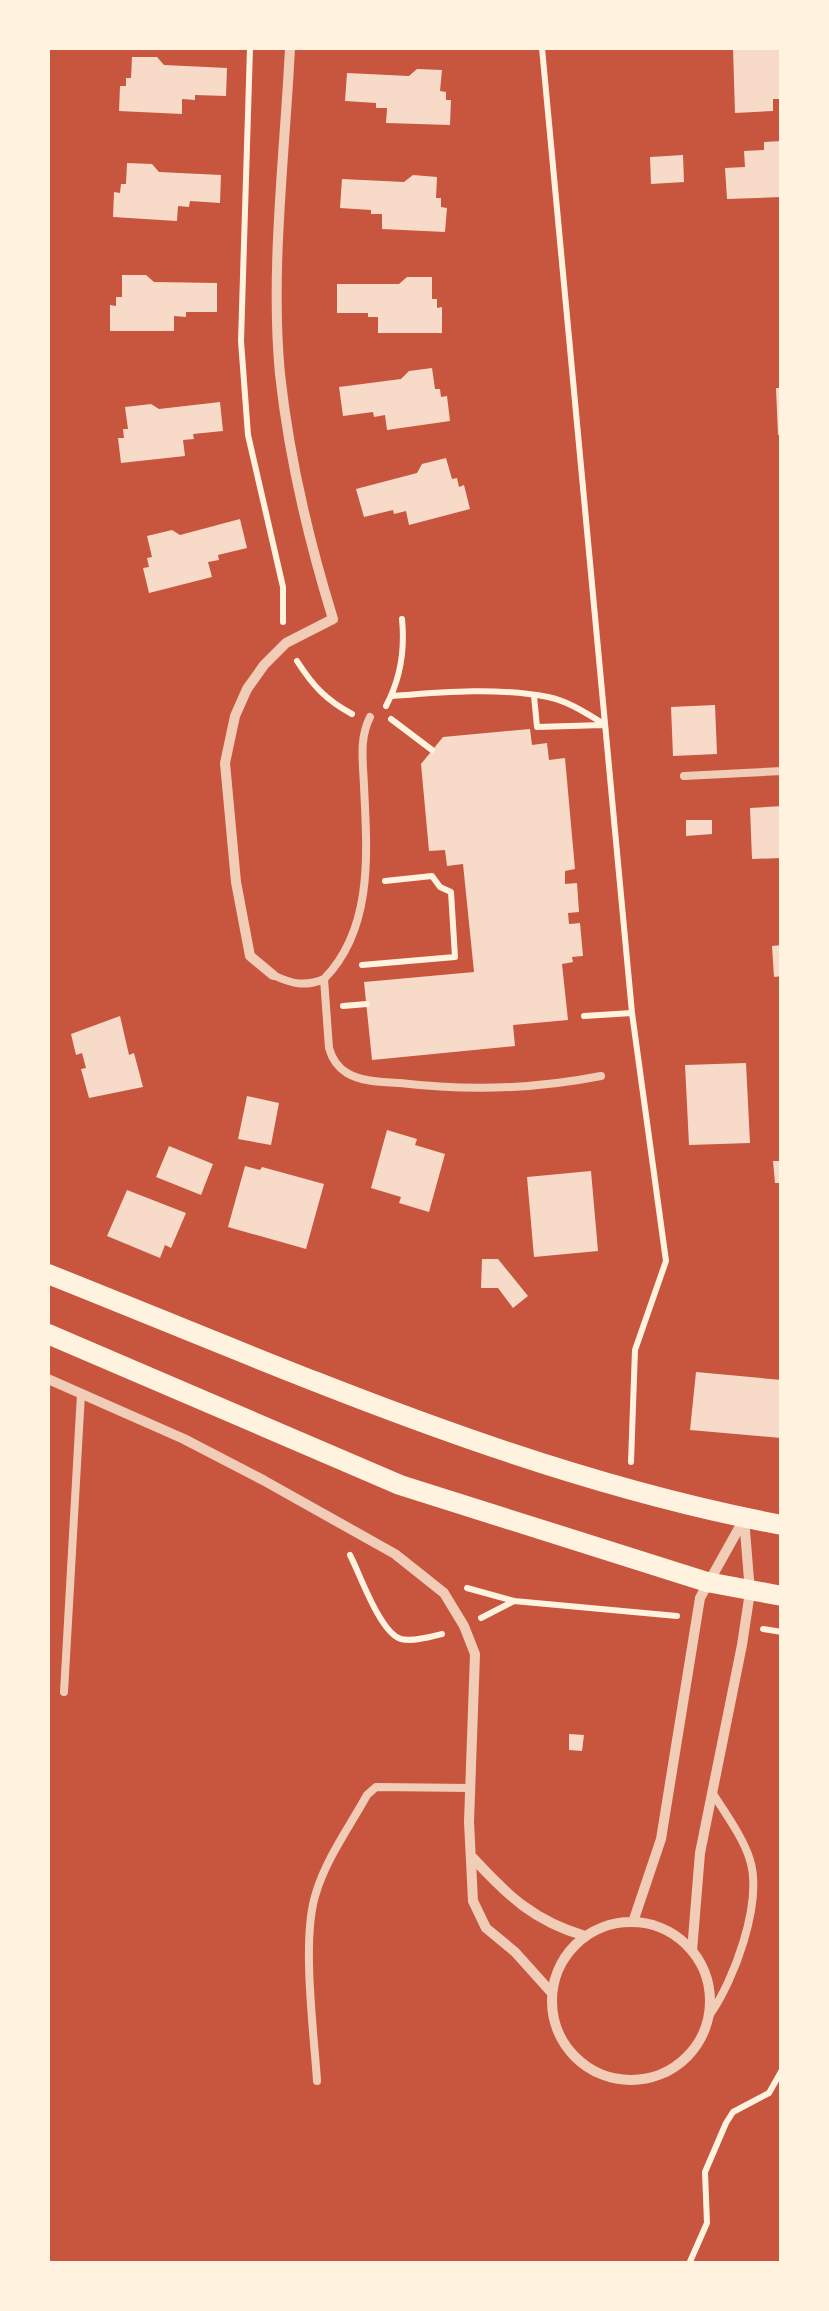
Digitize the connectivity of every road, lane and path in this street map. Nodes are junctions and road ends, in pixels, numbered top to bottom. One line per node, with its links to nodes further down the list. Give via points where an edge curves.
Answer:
1 (290, 48): 15 (street, via 280,371 295,478 332,619 286,644 264,665 235,716 225,763 250,956)
2 (542, 48): 9 (path)
3 (402, 619): 5 (path, via 404,645)
4 (309, 681): 8 (path, via 327,700)
5 (394, 684)
6 (392, 696): 7 (path)
7 (534, 696): 9 (path); 9 (path, via 536,726)
8 (370, 716): 10 (path, via 383,713); 16 (lane, via 362,736 364,887 345,951)
9 (605, 724): 17 (path)
10 (432, 750)
11 (782, 771): 12 (lane)
12 (684, 776)
13 (384, 881): 14 (path, via 432,876 451,892 456,957)
14 (352, 966)
15 (274, 975): 16 (lane, via 309,986)
16 (324, 979): 19 (lane, via 329,1048 350,1075 458,1090)
17 (632, 1013): 18 (path); 24 (path, via 666,1261 635,1350)
18 (584, 1016)
19 (601, 1076)
20 (48, 1274): 26 (main road, via 431,1426)
21 (48, 1334): 28 (main road, via 400,1484)
22 (48, 1379): 23 (street)
23 (81, 1394): 25 (street, via 184,1439); 37 (lane)
24 (631, 1462)
25 (331, 1518): 34 (street, via 431,1580); 34 (path, via 376,1612 396,1638)
26 (744, 1518): 27 (main road); 28 (street); 29 (street)
27 (782, 1525)
28 (706, 1582): 29 (main road); 33 (street)
29 (750, 1592): 31 (main road); 35 (street)
30 (487, 1596): 32 (path)
31 (782, 1596)
32 (514, 1602): 33 (path); 34 (path)
33 (696, 1618): 41 (street, via 661,1840)
34 (464, 1626): 38 (street, via 477,1669)
35 (746, 1626): 36 (path); 39 (street)
36 (782, 1632)
37 (64, 1692)
38 (471, 1788): 40 (street); 47 (lane, via 376,1786 324,1874 315,1895 310,1950)
39 (712, 1792): 43 (street); 45 (lane, via 751,1861 752,1887 736,1969)
40 (472, 1858): 42 (street, via 526,1910); 44 (street, via 473,1901 486,1928)
41 (633, 1922): 42 (street); 43 (street, via 656,1926)
42 (585, 1936): 44 (street, via 562,1960)
43 (692, 1951): 45 (street, via 704,1970)
44 (551, 1992): 45 (street, via 554,2024 570,2053 596,2073 627,2081 659,2076 687,2058)
45 (709, 2016)
46 (782, 2070): 48 (path, via 769,2094 733,2112 726,2123 705,2172 707,2222)
47 (317, 2082)
48 (689, 2264)

